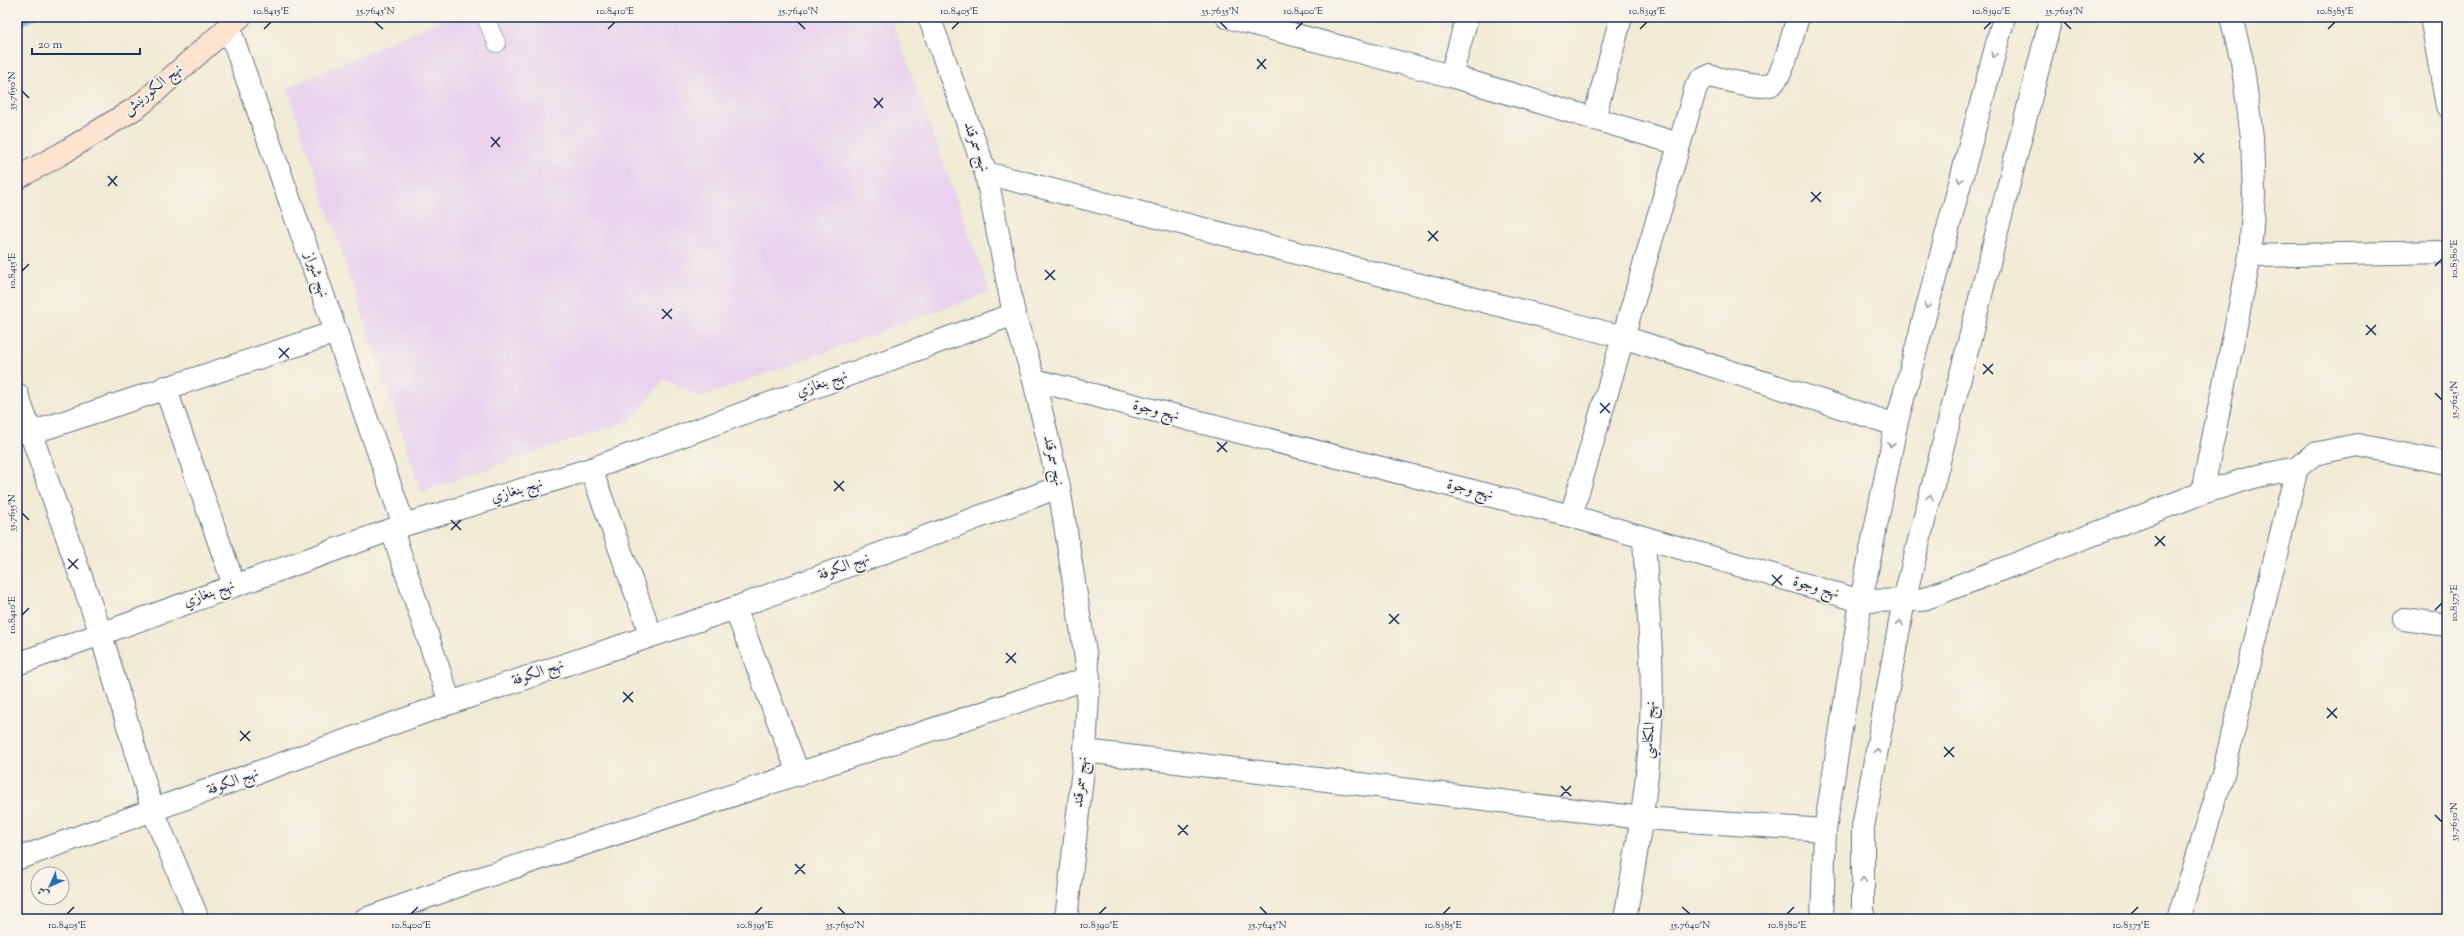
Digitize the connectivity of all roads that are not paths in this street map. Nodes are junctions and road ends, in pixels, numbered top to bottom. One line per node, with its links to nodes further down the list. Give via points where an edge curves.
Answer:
1 (485, 17): 13 (lane)
2 (929, 17): 18 (street, نهج سمرقند)
3 (1227, 17): 12 (street)
4 (1467, 17): 14 (street)
5 (1621, 17): 16 (street)
6 (1798, 17): 17 (street, via 1779,78 1771,85 1761,86 1709,76 1701,80)
7 (2004, 17): 28 (street, one-way to 28)
8 (2051, 17): 39 (street, one-way to 8)
9 (2232, 17): 21 (street, via 2242,61 2252,137 2254,195)
10 (2431, 17): 15 (street)
11 (234, 21): 19 (main road, نهج الكورنيش, via 139,106); 23 (street, نهج شيراز)
12 (1276, 23): 14 (street)
13 (497, 44)
14 (1451, 76): 16 (street)
15 (2447, 106)
16 (1594, 119): 17 (street)
17 (1678, 144): 24 (street)
18 (986, 173): 22 (street, نهج سمرقند); 24 (street)
19 (17, 178)
20 (2447, 252): 21 (street)
21 (2250, 256): 34 (street)
22 (1014, 314): 25 (street, نهج سمرقند); 32 (street, نهج بنغازي)
23 (336, 332): 26 (street); 36 (street, نهج شيراز)
24 (1623, 338): 28 (street); 35 (street)
25 (1034, 380): 33 (street, نهج سمرقند); 35 (street, نهج وجوة)
26 (165, 387): 29 (street); 38 (street)
27 (17, 394): 29 (street)
28 (1896, 424): 40 (street, one-way to 40)
29 (24, 432): 44 (street)
30 (2447, 463): 31 (street, via 2357,445 2314,454)
31 (2297, 468): 34 (street, نهج وجوة, via 2254,477); 61 (street, via 2223,774)
32 (591, 469): 36 (street, نهج بنغازي); 45 (street)
33 (1060, 487): 41 (street, نهج الكوفة); 47 (street, نهج سمرقند)
34 (2202, 493): 39 (street, نهج وجوة, via 1921,600)
35 (1571, 516): 37 (street, نهج وجوة)
36 (398, 528): 38 (street, نهج بنغازي); 48 (street, نهج شيراز)
37 (1644, 538): 40 (street, نهج وجوة); 52 (street, نهج المكناسي, via 1652,694)
38 (234, 585): 44 (street, نهج بنغازي)
39 (1904, 600): 40 (street, نهج وجوة); 60 (street, one-way to 39, via 1863,827)
40 (1861, 601): 53 (street)
41 (735, 608): 45 (street, نهج الكوفة); 50 (street)
42 (2404, 619): 43 (street)
43 (2447, 625)
44 (101, 634): 46 (street, نهج بنغازي); 51 (street)
45 (651, 635): 48 (street, نهج الكوفة)
46 (17, 664)
47 (1089, 678): 49 (street, نهج سمرقند); 50 (street)
48 (450, 703): 51 (street, نهج الكوفة)
49 (1084, 751): 52 (street); 57 (street, نهج سمرقند)
50 (799, 775): 56 (street, via 485,877)
51 (153, 811): 54 (street, نهج الكوفة); 55 (street)
52 (1642, 818): 53 (street); 58 (street, نهج المكناسي)
53 (1826, 830): 59 (street)
54 (17, 859)
55 (198, 919)
56 (365, 919)
57 (1066, 919)
58 (1625, 919)
59 (1822, 919)
60 (1863, 919)
61 (2178, 919)

